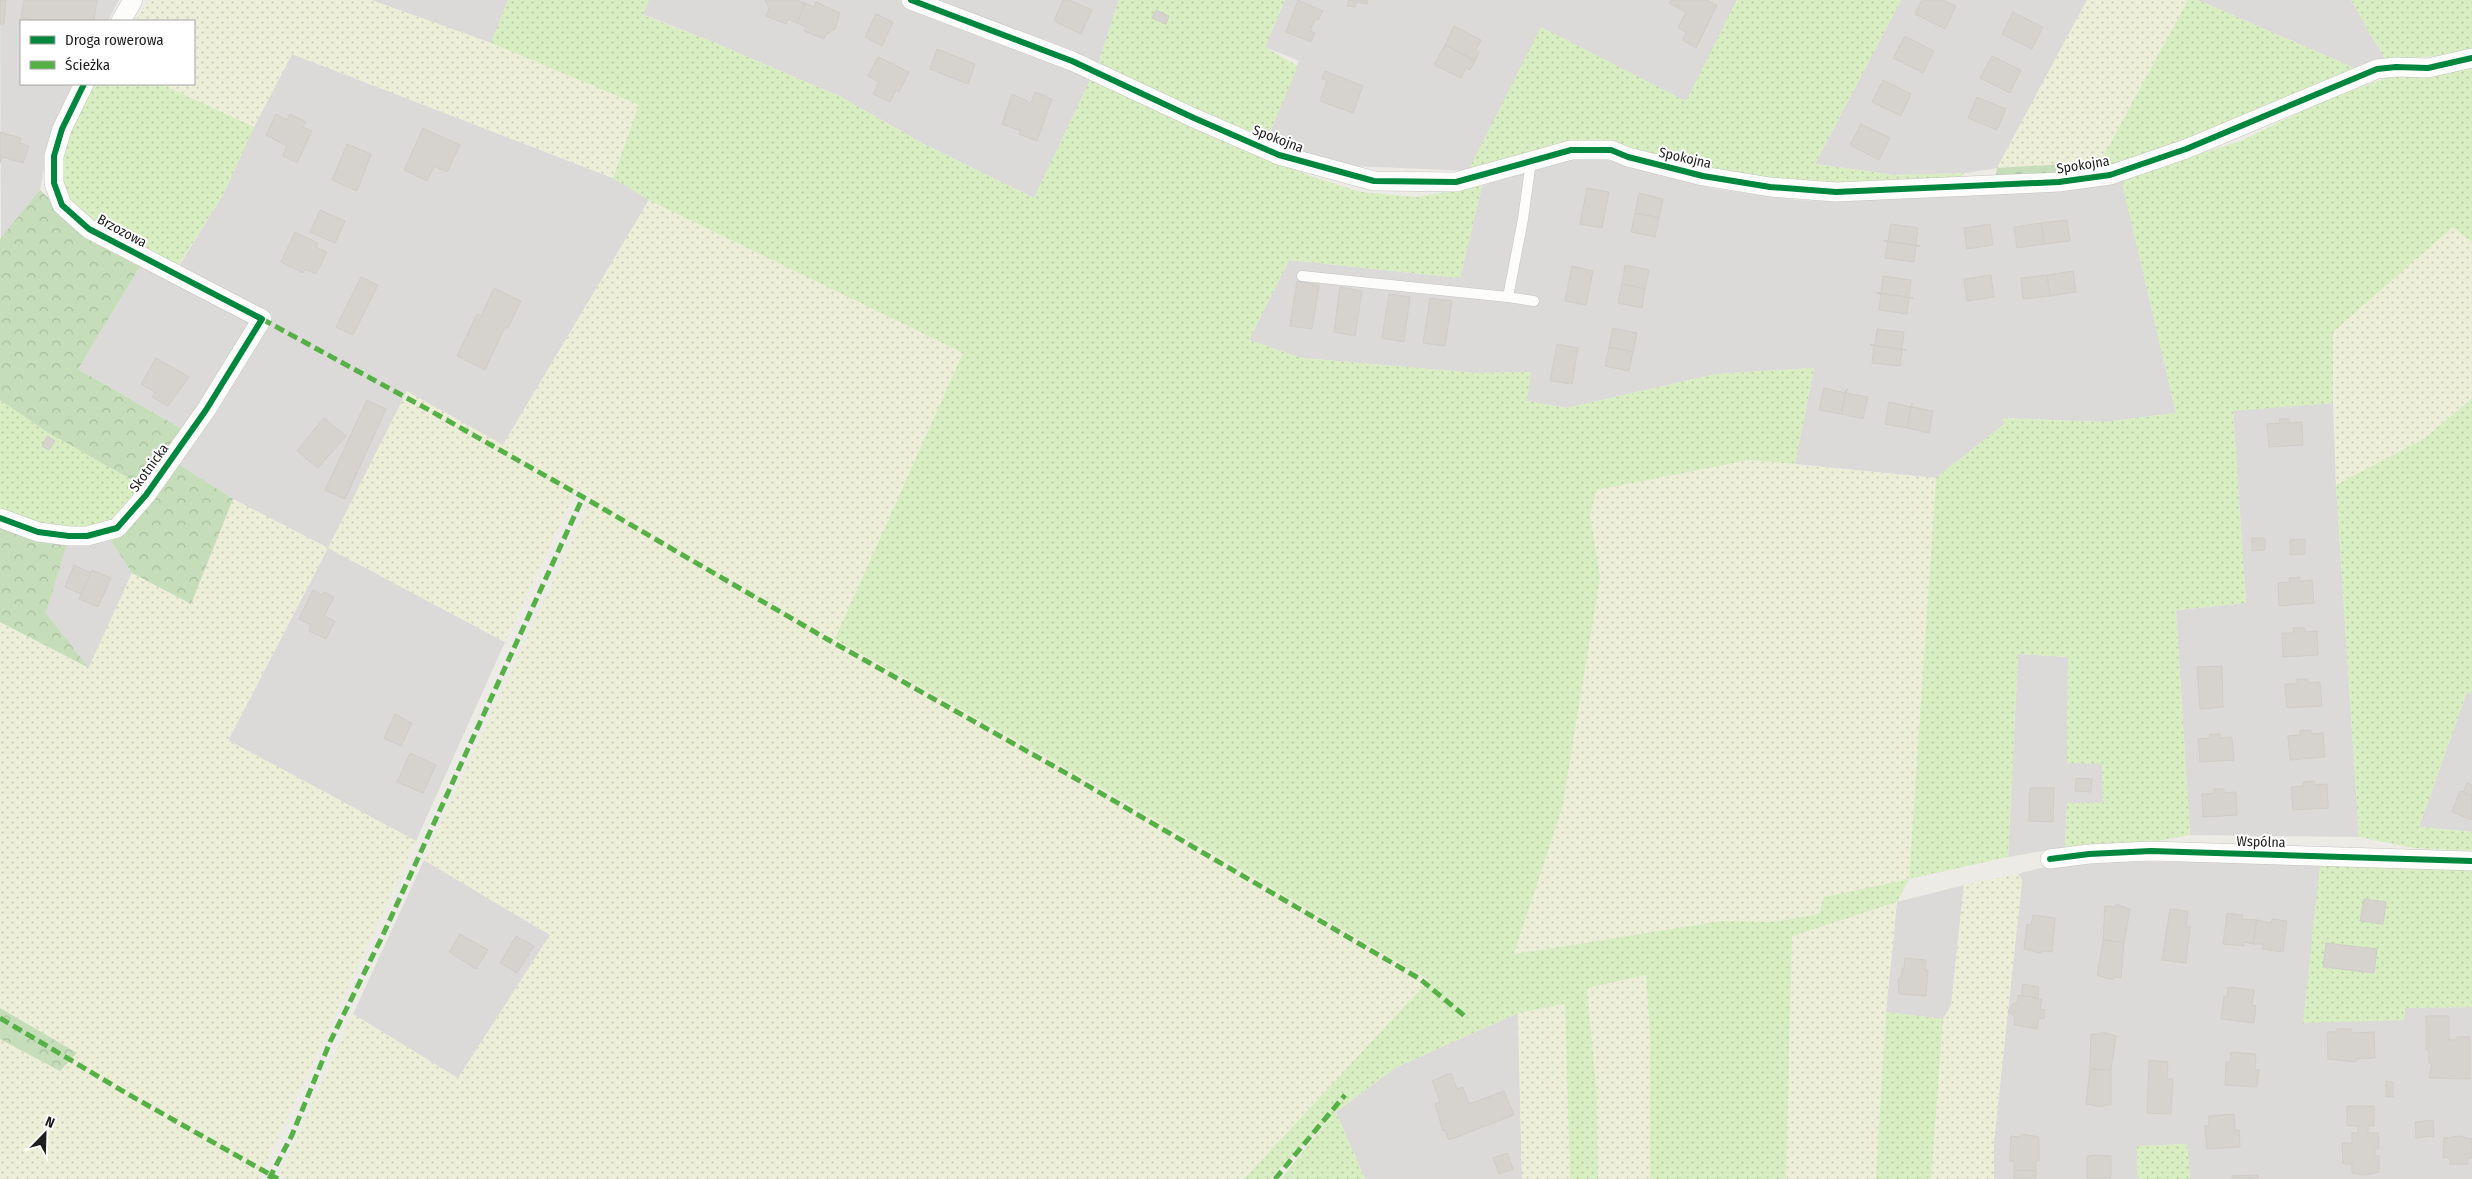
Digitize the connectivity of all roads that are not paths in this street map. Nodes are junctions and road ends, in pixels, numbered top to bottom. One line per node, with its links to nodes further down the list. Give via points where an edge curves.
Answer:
1 (133, 0): 3 (street)
2 (910, 0): 6 (street, Spokojna, via 1072,61 1279,155 1337,172 1374,181 1456,182)
3 (122, 20)
4 (2472, 58): 6 (street, Spokojna, via 2428,68 2377,69 2186,149 2110,175 2059,182 1836,192 1770,187 1703,176 1611,150 1571,150)
5 (84, 85): 10 (street, Brzozowa, via 62,129 54,156 54,183 62,205 89,229)
6 (1531, 161): 8 (lane)
7 (1302, 276): 8 (lane)
8 (1508, 296): 9 (lane)
9 (1534, 301)
10 (262, 319): 11 (street, Skotnicka, via 206,410 146,495 117,528 86,536 69,536 38,532)
11 (0, 518)
12 (2050, 859): 13 (street, Wspólna, via 2152,852)
13 (2472, 861)

